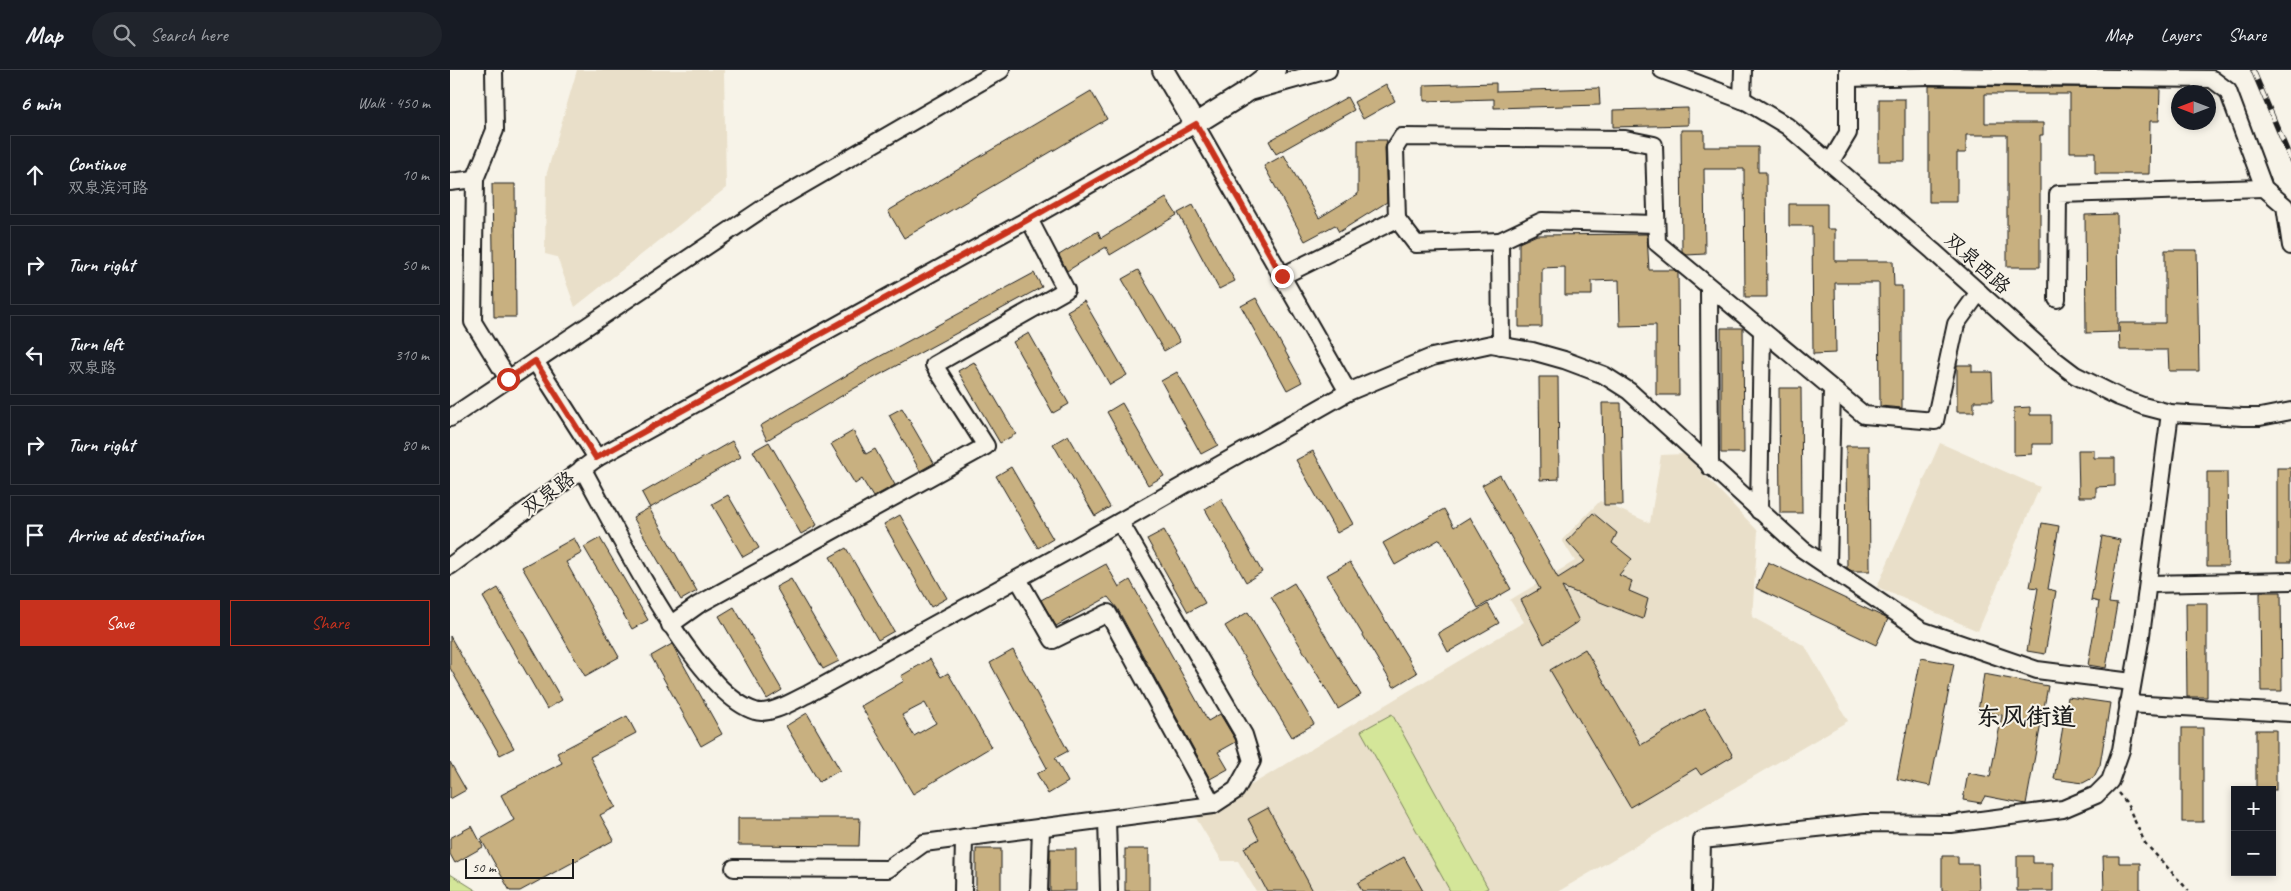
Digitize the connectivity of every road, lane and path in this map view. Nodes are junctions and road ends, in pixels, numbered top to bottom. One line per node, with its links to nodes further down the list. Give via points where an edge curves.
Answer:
1 (494, 70): 15 (street, via 495,130)
2 (1001, 70): 29 (street, via 768,205)
3 (1164, 70): 13 (main road)
4 (1275, 70): 11 (main road, 双泉路)
5 (1328, 70): 11 (street)
6 (1662, 70): 12 (street, 双泉西路)
7 (1743, 70): 12 (street)
8 (1930, 73): 9 (street); 10 (street)
9 (2026, 73): 17 (street, via 2212,80 2228,91)
10 (1848, 74): 14 (street, via 1848,133)
11 (1245, 93): 13 (main road, 双泉路)
12 (1742, 100): 14 (street, 双泉西路, via 1787,126)
13 (1196, 124): 18 (street, 双泉路); 23 (street)
14 (1830, 163): 25 (street, 双泉西路)
15 (475, 179): 16 (street); 30 (street, via 473,322)
16 (450, 182)
17 (2264, 188): 22 (street, via 2285,206); 26 (street, via 2058,194)
18 (1029, 219): 36 (street, 双泉路); 46 (street, via 1066,290 934,365 986,446 698,605)
19 (1397, 219): 20 (street, via 1395,148 1402,137 1625,139 1654,145); 21 (street, via 1416,244); 23 (street)
20 (1656, 224): 21 (street, via 1542,221); 24 (street, via 1657,243)
21 (1500, 241): 28 (street)
22 (2291, 246)
23 (1282, 276): 32 (street)
24 (1709, 287): 27 (street); 37 (street)
25 (1979, 292): 31 (street, via 1956,324 1935,421 1864,416); 34 (street, 双泉西路, via 2075,375 2119,397)
26 (2057, 299)
27 (1762, 330): 31 (street); 39 (street)
28 (1501, 346): 32 (street, via 1491,344 1432,357); 37 (street, via 1564,360 1604,375 1629,392)
29 (535, 361): 30 (street); 36 (street)
30 (508, 379): 35 (street)
31 (1832, 389): 42 (street)
32 (1348, 392): 40 (street)
33 (2291, 411): 34 (street, 双泉西路, via 2243,417)
34 (2170, 413): 45 (street)
35 (450, 418)
36 (596, 458): 38 (street, 双泉路)
37 (1710, 466): 39 (street)
38 (582, 468): 41 (street, 双泉路); 46 (street)
39 (1760, 511): 42 (street, via 1802,549)
40 (1120, 522): 43 (street); 51 (street, via 1244,735 1252,761 1236,790)
41 (450, 566)
42 (1828, 566): 47 (street, via 1921,630 2038,670)
43 (1018, 579): 46 (street, via 808,694 780,708 757,712 739,704 719,688); 51 (street, via 1053,640 1108,613)
44 (2291, 581): 45 (street)
45 (2148, 584): 47 (street)
46 (670, 625)
47 (2132, 682): 48 (street)
48 (2128, 704): 49 (street); 50 (street, via 2121,750)
49 (2291, 712)
50 (2108, 783): 59 (street, via 2096,795 2063,809 2017,817 1951,824 1865,823 1702,840); 60 (path, via 2126,802 2145,843)
51 (1213, 805): 52 (street)
52 (1108, 819): 53 (street); 58 (street)
53 (1041, 827): 54 (street); 57 (street)
54 (964, 838): 55 (street, via 924,843 888,869); 56 (street)
55 (734, 868)
56 (963, 891)
57 (1039, 891)
58 (1109, 891)
59 (1702, 891)
60 (2189, 891)

